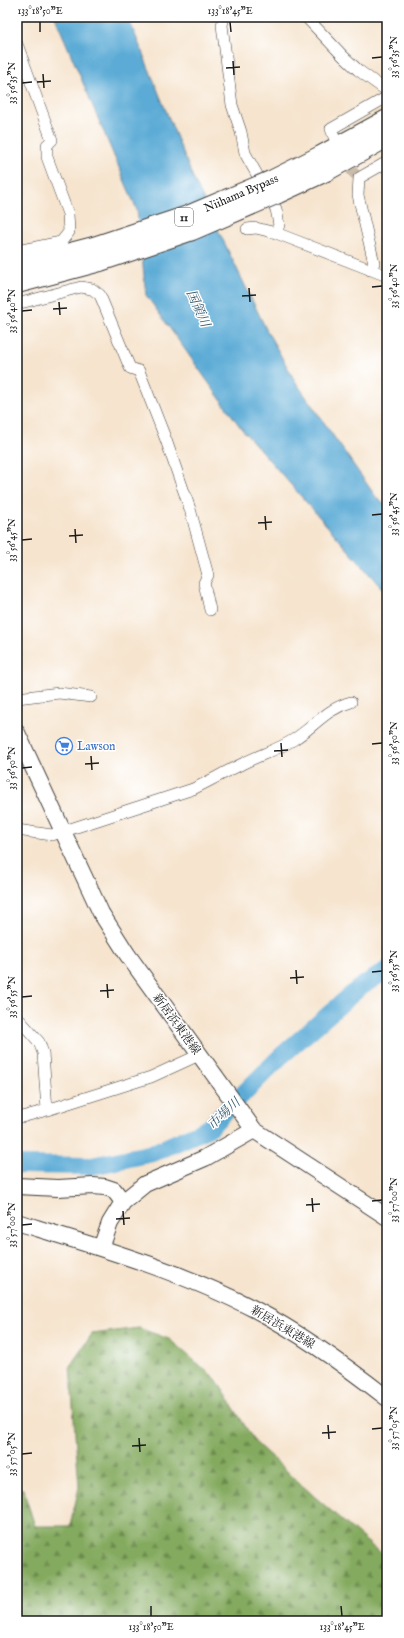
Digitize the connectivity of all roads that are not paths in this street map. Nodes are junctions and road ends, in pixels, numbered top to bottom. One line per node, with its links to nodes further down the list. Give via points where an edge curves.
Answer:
1 (224, 17): 12 (street, via 222,25 232,105 245,153 276,209 279,226)
2 (306, 17): 4 (street, via 343,56)
3 (17, 44): 13 (street, via 52,140 47,145 47,157 68,214 68,232 61,242)
4 (387, 91)
5 (387, 97): 7 (street, via 331,128)
6 (387, 120): 10 (highway, Niihama Bypass / 11, via 321,156)
7 (334, 137)
8 (387, 138): 10 (highway, Niihama Bypass / 11, via 326,170)
9 (387, 162): 16 (street, via 359,178 358,195 374,263)
10 (273, 188): 14 (highway, Niihama Bypass / 11, bridge, via 192,230)
11 (247, 229): 12 (street, via 256,228)
12 (276, 233): 16 (street)
13 (17, 251)
14 (97, 254): 15 (highway, Niihama Bypass / 11); 18 (highway, Niihama Bypass / 11)
15 (17, 267)
16 (370, 270): 17 (street)
17 (387, 276)
18 (17, 283)
19 (17, 304): 20 (street, via 81,287 92,289 100,295 130,368 138,370 166,440 190,509 208,575 204,583)
20 (210, 610)
21 (91, 697): 22 (street, via 59,693)
22 (17, 698)
23 (351, 702): 26 (street, via 339,705 328,712 292,741 209,782)
24 (17, 733): 26 (main road, 新居浜東港線)
25 (17, 830): 26 (street, via 52,835)
26 (62, 831): 28 (main road, 新居浜東港線, via 101,913 127,954)
27 (17, 1017): 29 (street, via 39,1042 43,1053)
28 (201, 1057): 29 (street, via 151,1077); 31 (main road, 新居浜東港線)
29 (47, 1110): 30 (street)
30 (17, 1116)
31 (251, 1125): 33 (main road, via 205,1158 145,1184); 34 (main road)
32 (17, 1186): 33 (main road, via 105,1187 114,1190)
33 (122, 1202): 36 (main road, via 110,1223)
34 (387, 1217)
35 (17, 1222): 36 (main road, 新居浜東港線)
36 (101, 1248): 37 (main road, 新居浜東港線, via 184,1277 256,1310 300,1335)
37 (387, 1398)

